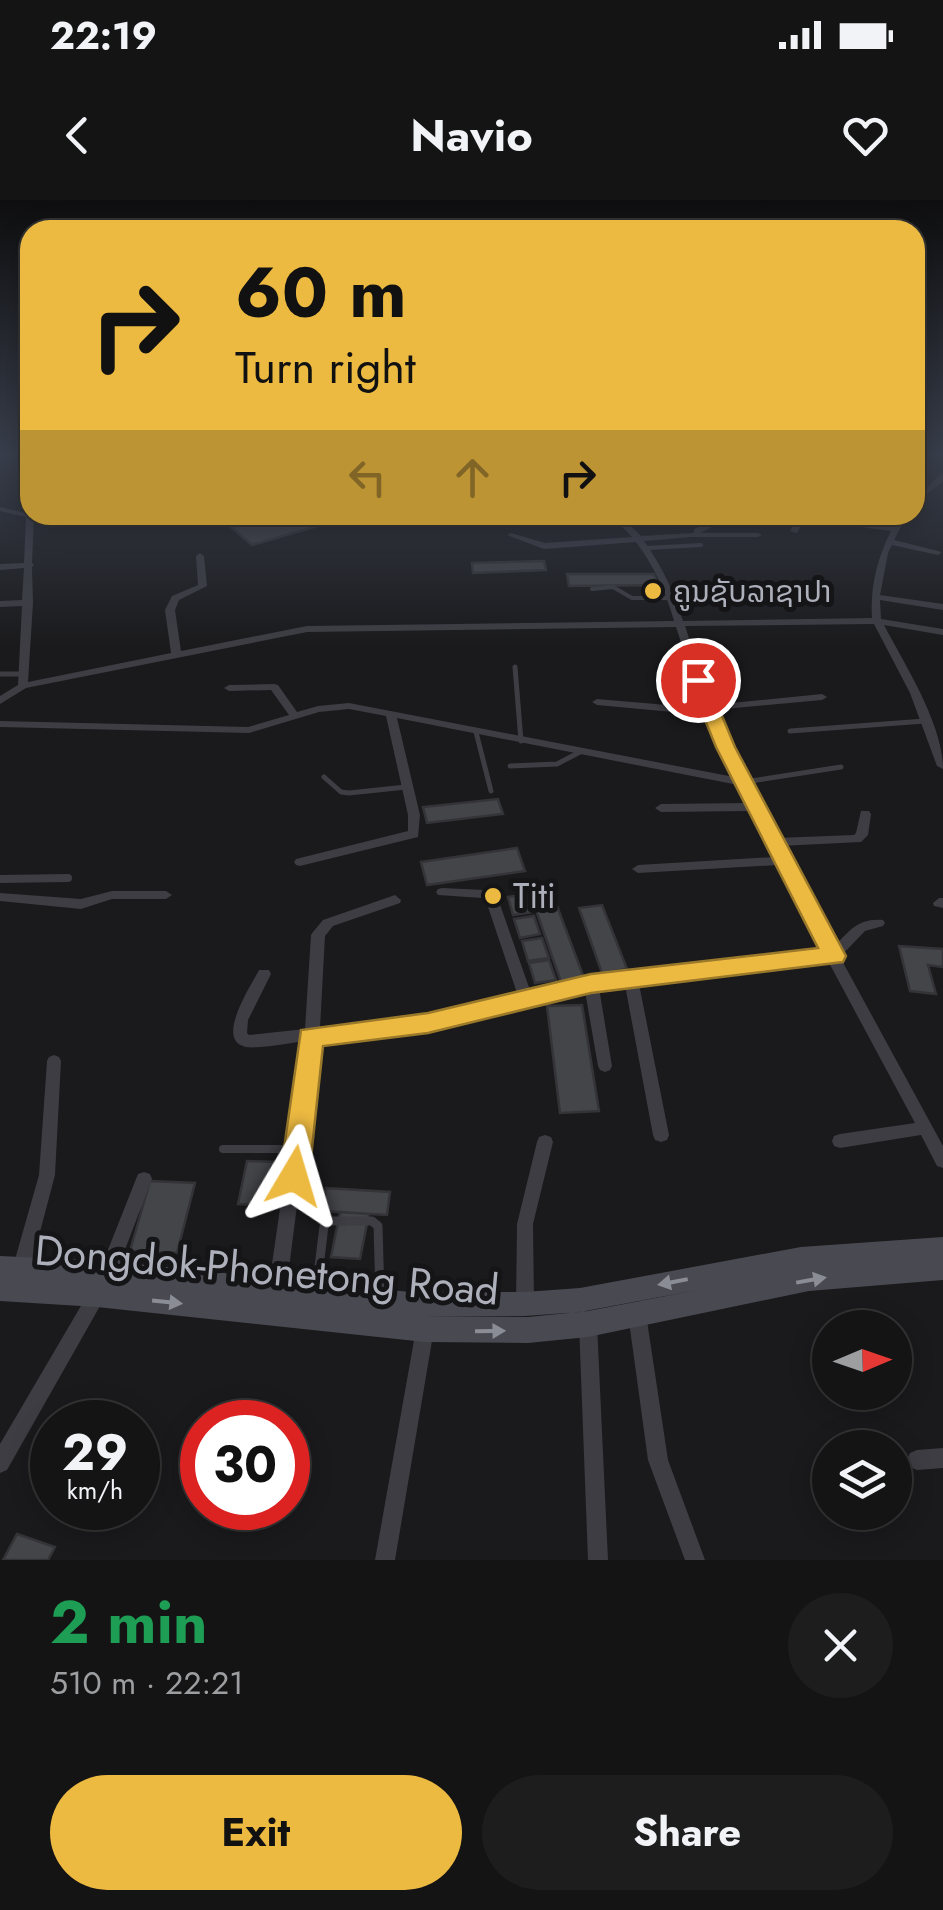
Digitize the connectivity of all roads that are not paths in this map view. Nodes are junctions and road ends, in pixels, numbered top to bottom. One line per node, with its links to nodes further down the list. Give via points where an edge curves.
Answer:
1 (31, 525): 17 (street)
2 (626, 525): 12 (street)
3 (710, 525): 10 (street)
4 (797, 525): 8 (street)
5 (859, 525): 7 (street)
6 (898, 525): 7 (street)
7 (896, 530): 13 (street)
8 (794, 531)
9 (510, 534): 12 (street, via 544,546)
10 (690, 534): 11 (street); 12 (street)
11 (758, 536)
12 (643, 542): 14 (lane); 21 (street)
13 (890, 542): 15 (street); 20 (street)
14 (701, 545)
15 (938, 552)
16 (200, 556): 28 (street, via 203,586 175,598 170,610)
17 (30, 564): 18 (street); 22 (street)
18 (0, 566)
19 (592, 589): 21 (lane)
20 (875, 596): 24 (street); 25 (street)
21 (672, 598): 26 (street)
22 (28, 603): 23 (street); 31 (street)
23 (0, 604)
24 (943, 607)
25 (877, 622): 26 (street); 27 (street); 39 (street)
26 (681, 626): 28 (street, via 307,629); 36 (street)
27 (943, 632)
28 (176, 652): 31 (street)
29 (515, 667): 43 (lane)
30 (0, 674): 31 (lane)
31 (24, 680): 34 (street)
32 (229, 688): 37 (street, via 274,687)
33 (822, 696): 36 (street)
34 (0, 700)
35 (597, 702): 36 (street)
36 (708, 710): 49 (street)
37 (295, 716): 38 (street, via 349,706); 40 (street, via 249,730)
38 (391, 716): 42 (street); 50 (street)
39 (926, 721): 41 (lane); 46 (street)
40 (0, 724)
41 (790, 731)
42 (476, 732): 43 (street); 51 (lane)
43 (522, 740): 44 (street)
44 (580, 752): 45 (lane, via 561,763); 49 (street)
45 (510, 766)
46 (943, 766)
47 (842, 768): 49 (lane)
48 (324, 777): 50 (lane, via 341,792)
49 (743, 782): 52 (street)
50 (408, 787): 57 (street, via 414,834)
51 (491, 790)
52 (756, 807): 53 (street); 55 (street)
53 (662, 808)
54 (865, 814): 55 (street, via 857,840)
55 (774, 842): 56 (street)
56 (784, 860): 58 (street); 66 (street)
57 (300, 862)
58 (638, 868)
59 (68, 878): 60 (lane)
60 (0, 879)
61 (442, 892): 70 (street, via 492,898)
62 (166, 895): 63 (street, via 112,895 81,904)
63 (0, 897)
64 (395, 900): 71 (street, via 328,923 318,936)
65 (878, 923): 66 (street, via 860,927)
66 (834, 956): 68 (street); 74 (street)
67 (264, 974): 71 (street, via 239,1036)
68 (631, 979): 69 (street); 75 (street)
69 (591, 984): 70 (street); 73 (street)
70 (526, 1000): 71 (street, via 428,1023)
71 (311, 1037): 79 (street)
72 (54, 1061): 84 (street, via 47,1175)
73 (605, 1066)
74 (926, 1128): 76 (street); 80 (street)
75 (661, 1135)
76 (840, 1141)
77 (545, 1142): 89 (street, via 524,1224)
78 (224, 1149): 79 (lane)
79 (298, 1150): 86 (street)
80 (943, 1161)
81 (144, 1179): 85 (street)
82 (943, 1248): 89 (main road, Dongdok-Phonetong Road, one-way to 89, via 801,1258 580,1300)
83 (943, 1268): 90 (main road, Dongdok-Phonetong Road, one-way to 83, via 809,1280)
84 (9, 1279): 85 (main road, Dongdok-Phonetong Road)
85 (102, 1284): 86 (main road, Dongdok-Phonetong Road); 92 (main road, Dongdok-Phonetong Road, one-way to 92); 95 (street)
86 (278, 1292): 87 (main road, Dongdok-Phonetong Road)
87 (316, 1294): 88 (main road, Dongdok-Phonetong Road); 88 (lane, via 324,1226 372,1221 378,1226)
88 (381, 1301): 89 (main road, Dongdok-Phonetong Road)
89 (525, 1304)
90 (637, 1314): 91 (main road, Dongdok-Phonetong Road); 98 (street, via 658,1460)
91 (588, 1324): 92 (main road, Dongdok-Phonetong Road, one-way to 91); 97 (street)
92 (425, 1329): 96 (street)
93 (943, 1458): 94 (street)
94 (918, 1460)
95 (0, 1463)
96 (385, 1560)
97 (598, 1560)
98 (695, 1560)

